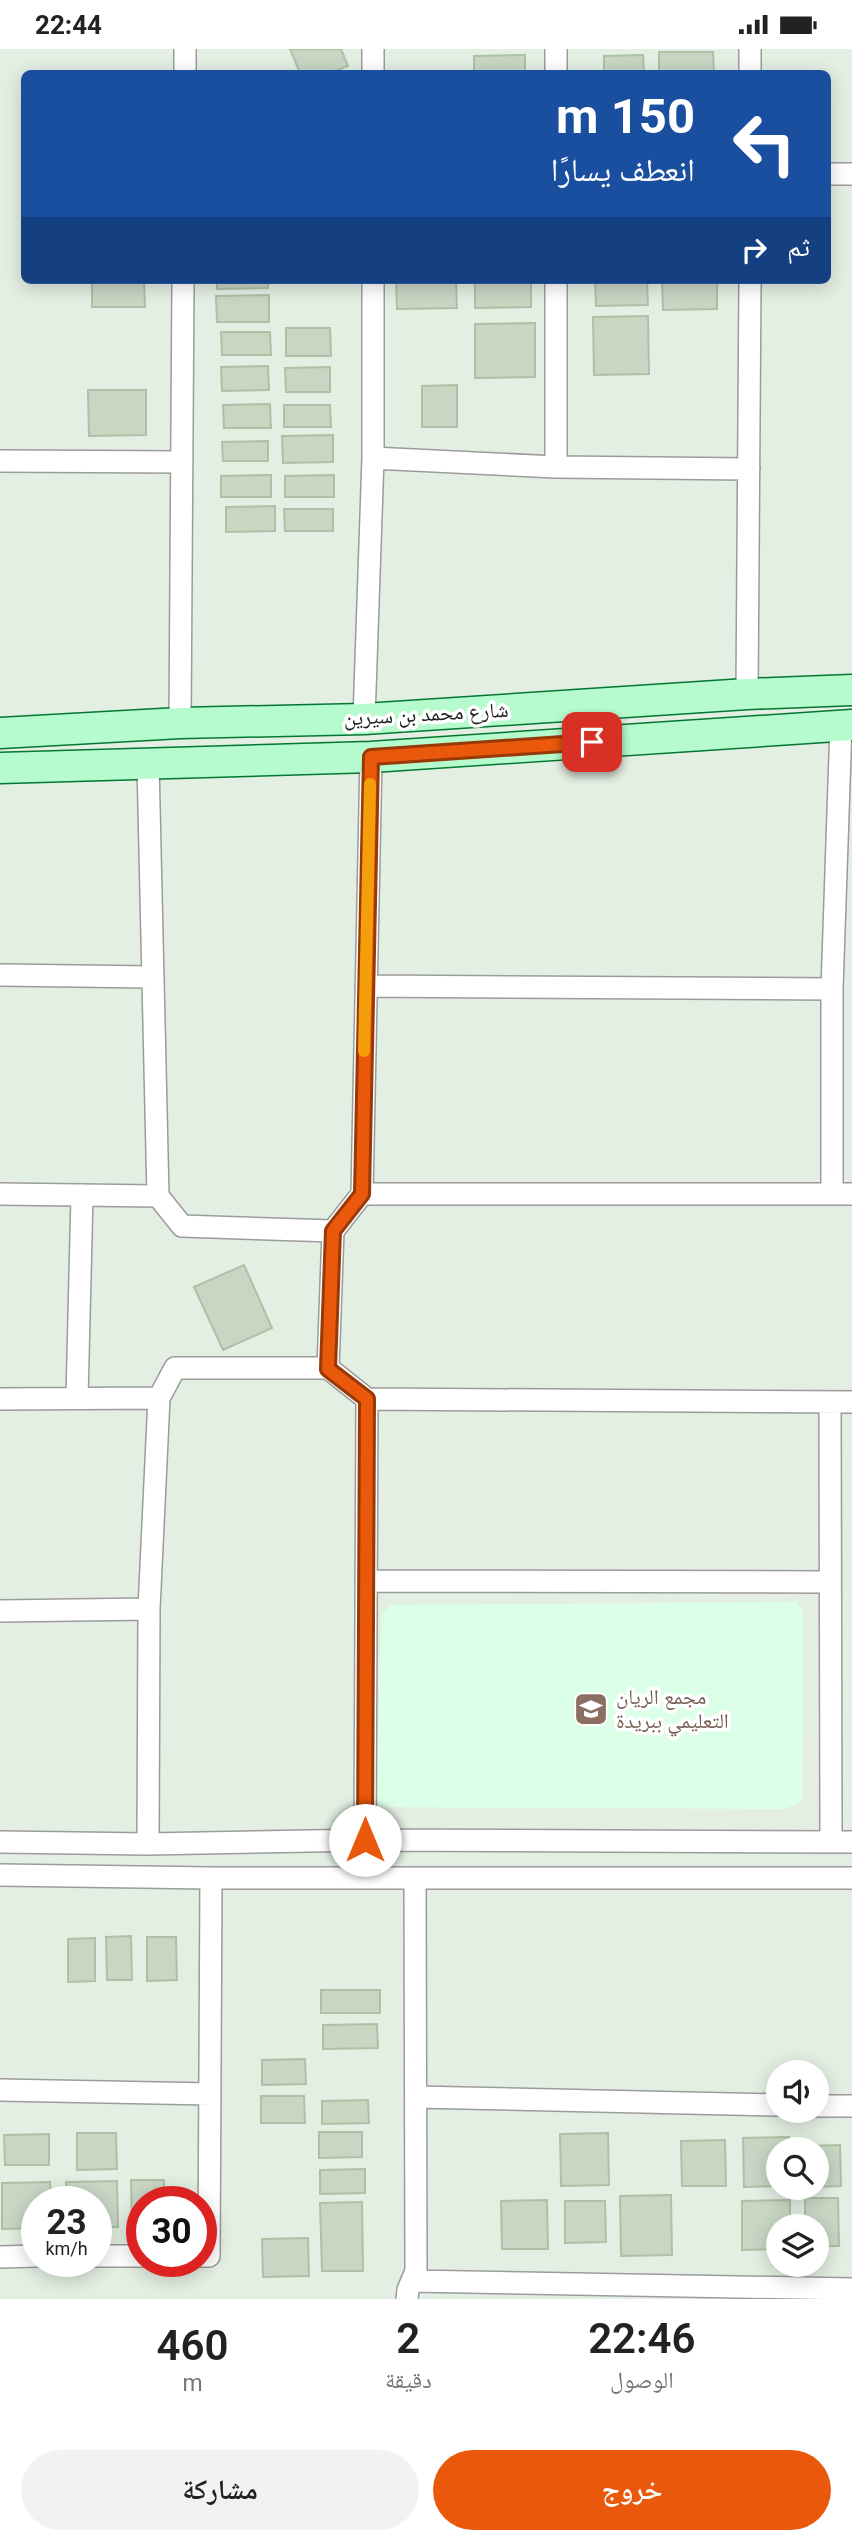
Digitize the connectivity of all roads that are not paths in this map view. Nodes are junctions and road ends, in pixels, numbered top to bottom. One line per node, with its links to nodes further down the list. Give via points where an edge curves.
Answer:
1 (185, 49): 5 (street)
2 (373, 49): 6 (street)
3 (556, 49): 7 (street)
4 (750, 49): 8 (street)
5 (185, 70)
6 (373, 70)
7 (556, 70)
8 (750, 70)
9 (831, 174): 10 (street)
10 (852, 174)
11 (183, 284): 17 (street)
12 (373, 284): 15 (street)
13 (556, 284): 18 (street)
14 (750, 284): 19 (street)
15 (373, 458): 18 (street); 22 (street)
16 (0, 461): 17 (street)
17 (181, 462): 23 (street)
18 (556, 467): 19 (street)
19 (749, 469): 21 (street)
20 (852, 690): 21 (street, شارع محمد بن سيرين)
21 (747, 694): 22 (street, شارع محمد بن سيرين)
22 (365, 719): 23 (street, شارع محمد بن سيرين)
23 (180, 723): 25 (street, شارع محمد بن سيرين)
24 (847, 725): 26 (street, شارع محمد بن سيرين); 32 (street)
25 (0, 733)
26 (371, 757): 27 (street, شارع محمد بن سيرين); 31 (street)
27 (148, 764): 28 (street, شارع محمد بن سيرين); 30 (street)
28 (0, 768)
29 (0, 975): 30 (street)
30 (153, 977): 37 (street)
31 (366, 986): 32 (street); 34 (street)
32 (832, 989): 35 (street)
33 (0, 1194): 36 (street)
34 (362, 1194): 35 (street); 38 (street)
35 (842, 1194)
36 (82, 1195): 37 (street); 40 (street)
37 (158, 1196): 38 (street, via 182,1226)
38 (333, 1231): 39 (street)
39 (328, 1369): 41 (street, via 174,1368); 43 (street)
40 (77, 1398): 41 (street); 42 (street)
41 (159, 1398): 48 (street)
42 (0, 1399)
43 (367, 1399): 44 (street); 46 (street)
44 (830, 1402): 45 (street); 47 (street)
45 (852, 1402)
46 (366, 1581): 47 (street); 50 (street)
47 (829, 1582): 51 (street)
48 (149, 1609): 49 (street); 53 (street)
49 (0, 1611)
50 (365, 1840): 51 (street); 53 (street)
51 (841, 1841)
52 (0, 1842): 53 (street)
53 (148, 1844)
54 (0, 1875): 55 (street)
55 (211, 1878): 57 (street); 59 (street)
56 (852, 1878): 57 (street)
57 (415, 1879): 60 (street)
58 (0, 2090): 59 (street)
59 (210, 2094): 64 (street)
60 (416, 2097): 61 (street); 68 (street, via 416,2270)
61 (766, 2105)
62 (829, 2106): 63 (street)
63 (852, 2106)
64 (209, 2186)
65 (21, 2256): 66 (street)
66 (0, 2257)
67 (852, 2289): 68 (street)
68 (410, 2290)

